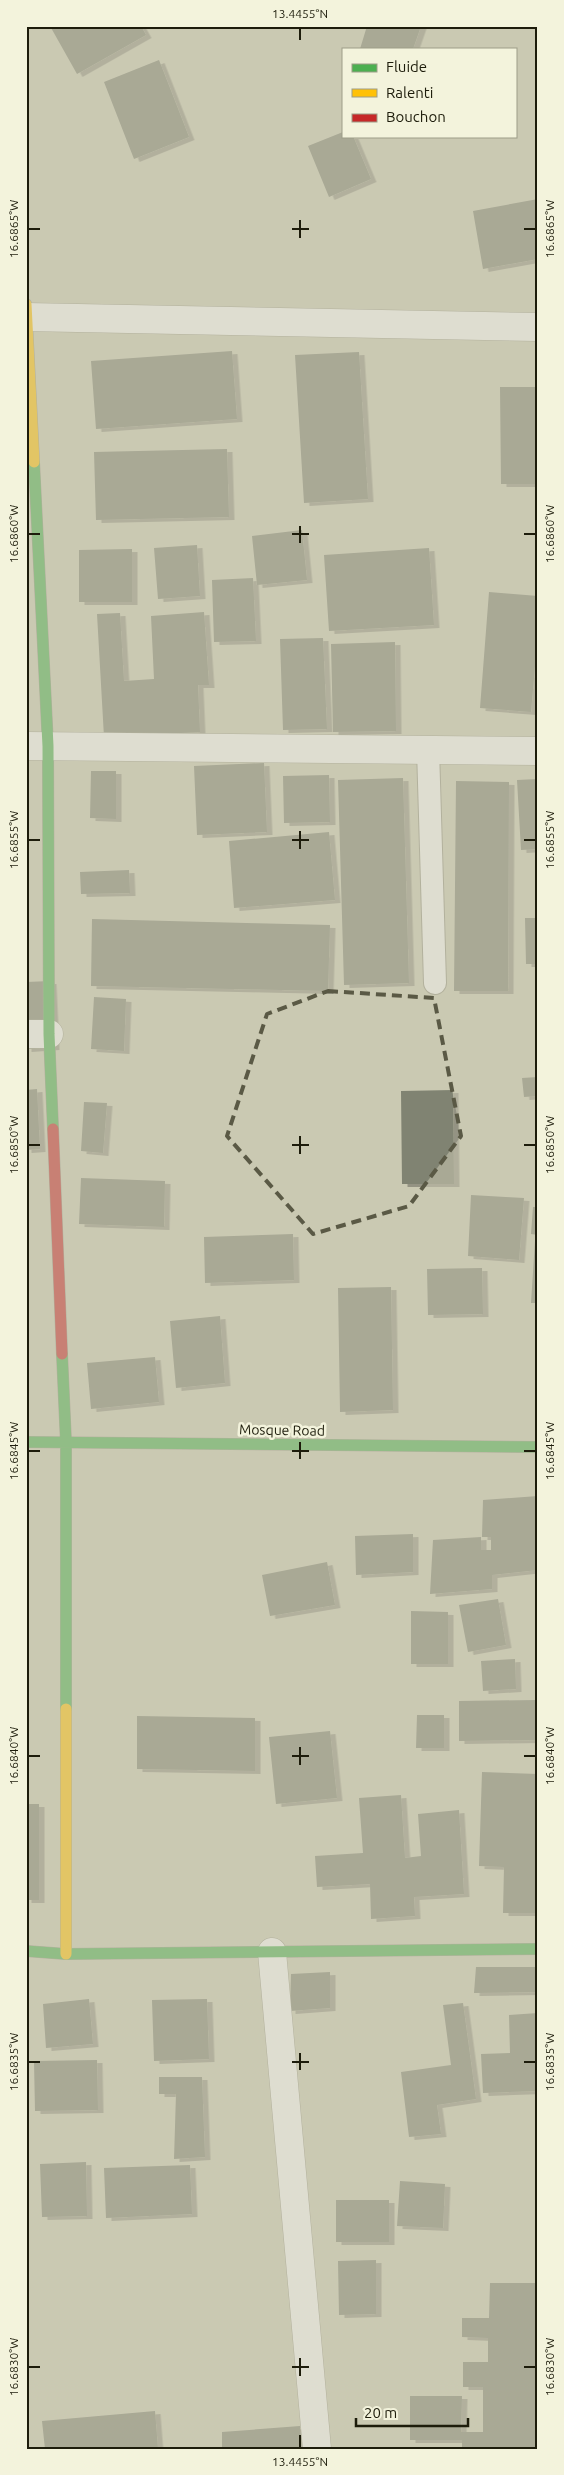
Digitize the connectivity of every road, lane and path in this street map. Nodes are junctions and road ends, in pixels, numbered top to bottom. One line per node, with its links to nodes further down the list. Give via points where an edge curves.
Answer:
1 (26, 304): 2 (street)
2 (26, 317): 3 (street); 4 (street)
3 (538, 327)
4 (37, 746): 5 (street); 8 (street)
5 (428, 749): 6 (street); 7 (lane)
6 (538, 750)
7 (435, 983)
8 (38, 1034): 10 (street)
9 (26, 1442): 10 (street, Mosque Road)
10 (66, 1443): 11 (street, Mosque Road); 15 (street)
11 (538, 1447)
12 (538, 1948): 14 (street)
13 (26, 1951): 15 (street)
14 (272, 1952): 15 (street); 16 (street)
15 (66, 1954)
16 (317, 2449)

